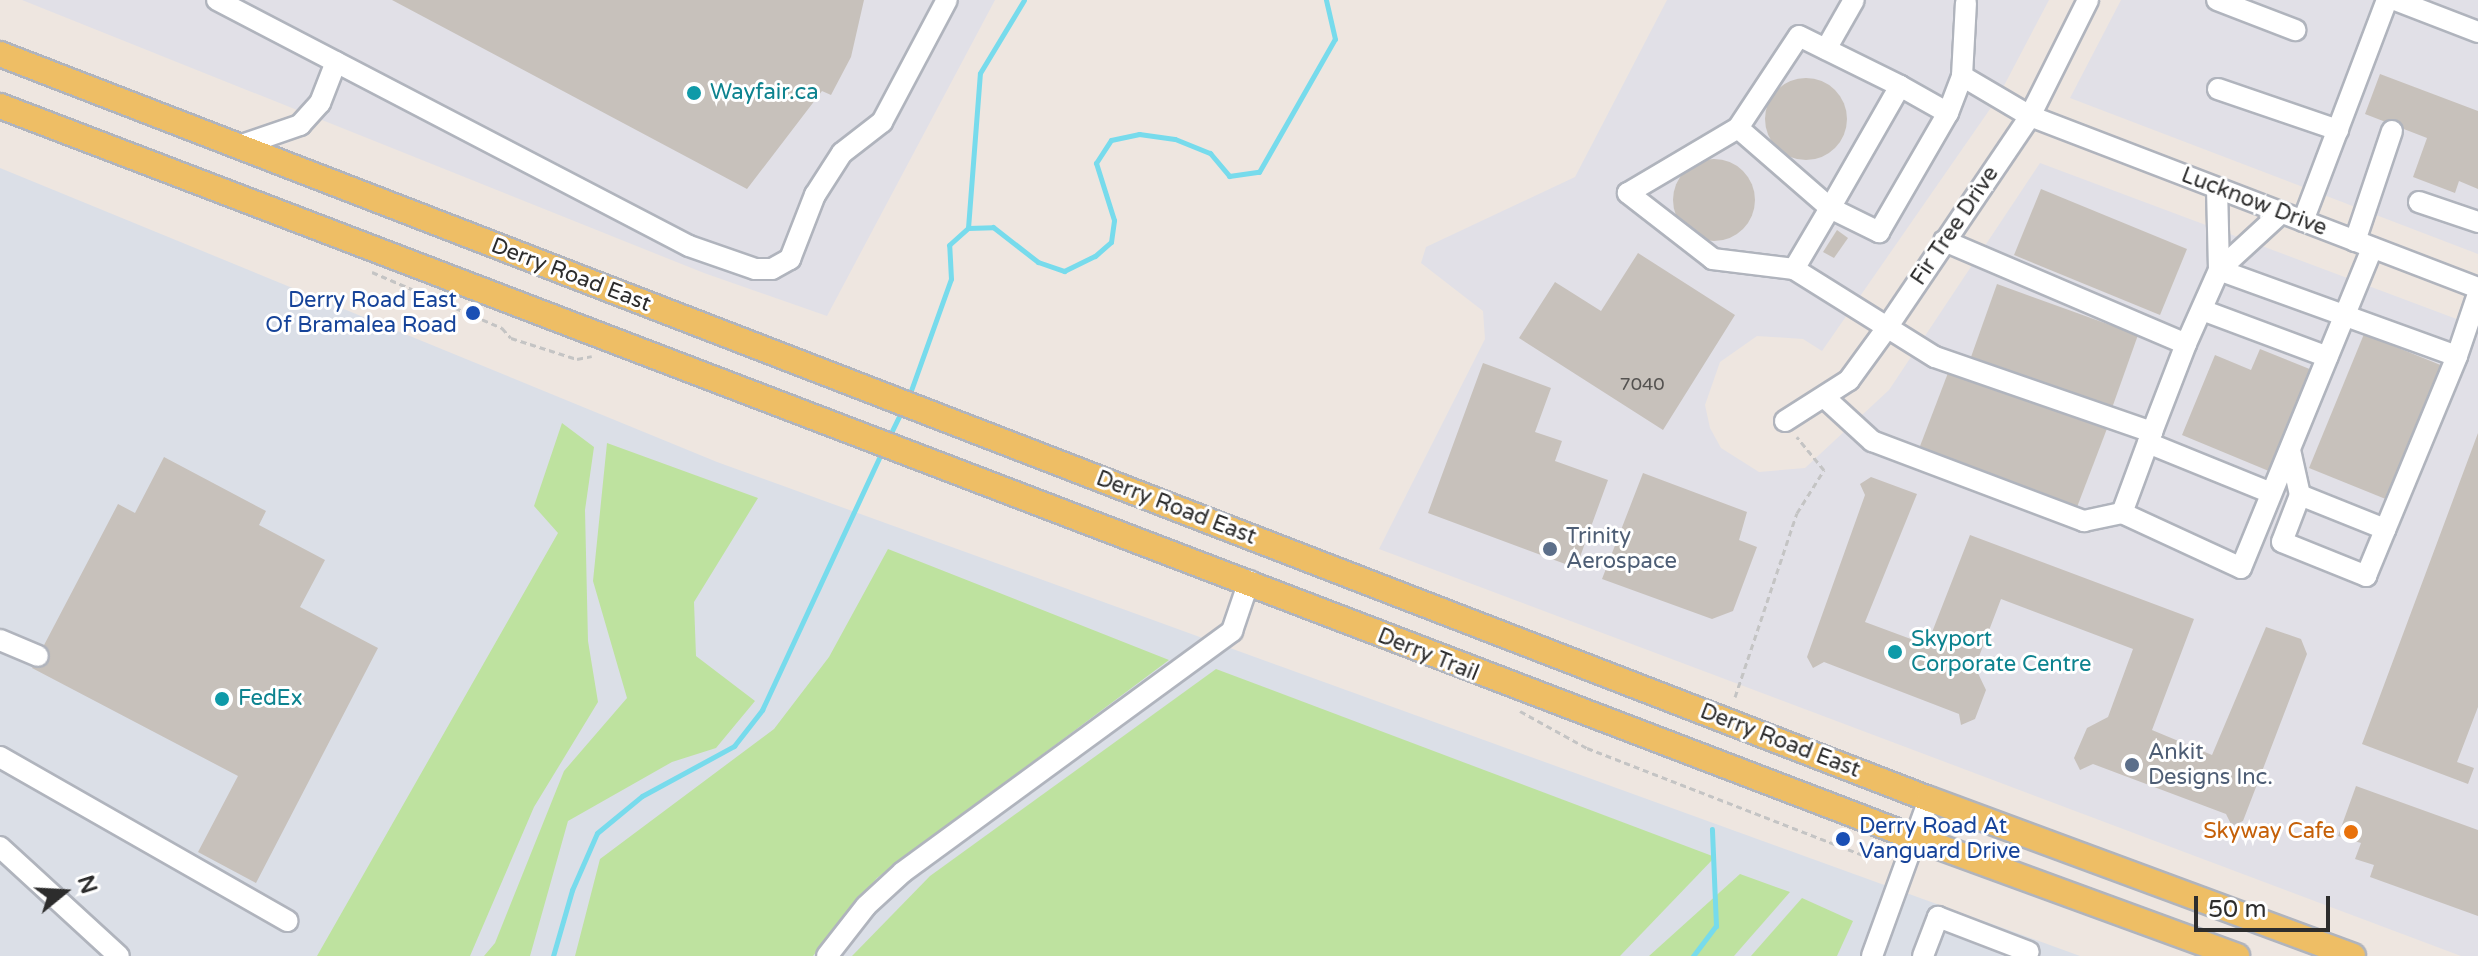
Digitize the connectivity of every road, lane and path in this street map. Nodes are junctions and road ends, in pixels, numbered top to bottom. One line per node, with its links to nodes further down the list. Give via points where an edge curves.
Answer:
1 (217, 0): 13 (street)
2 (947, 0): 13 (street, via 882,122 842,153 815,195 790,259 772,269 740,265 689,246)
3 (1854, 0): 11 (street)
4 (2088, 0): 19 (street, Fir Tree Drive)
5 (2217, 0): 9 (street)
6 (2387, 0): 21 (street)
7 (2395, 0): 10 (street)
8 (1965, 1): 14 (street)
9 (2295, 30)
10 (2478, 32)
11 (1826, 49): 15 (street); 20 (street, via 1799,36)
12 (0, 54): 23 (main road, Derry Road East)
13 (336, 62): 23 (street, via 320,103 300,125)
14 (1962, 76): 18 (street); 19 (street, Lucknow Drive)
15 (1900, 86): 18 (street); 26 (street)
16 (2218, 89): 21 (street)
17 (0, 106): 49 (main road, Derry Road East)
18 (1948, 113): 26 (street, via 1879,232)
19 (2030, 116): 24 (street, Lucknow Drive); 30 (street, Fir Tree Drive)
20 (1738, 128): 26 (street); 32 (street, via 1628,193 1713,259)
21 (2338, 130): 28 (street)
22 (2392, 131): 31 (street)
23 (239, 146): 55 (main road, Derry Road East)
24 (2217, 188): 27 (street, Lucknow Drive); 33 (street)
25 (2419, 202): 29 (street)
26 (1830, 208): 32 (street)
27 (2281, 213): 28 (street, Lucknow Drive); 33 (street)
28 (2303, 221): 31 (street, Lucknow Drive)
29 (2478, 222)
30 (1944, 241): 37 (street, Fir Tree Drive); 38 (street)
31 (2363, 244): 34 (street, Lucknow Drive); 36 (street)
32 (1794, 269): 37 (street, via 1856,303)
33 (2219, 270): 35 (street); 36 (street)
34 (2478, 291): 39 (street)
35 (2202, 310): 38 (street); 40 (street)
36 (2345, 316): 39 (street); 40 (street)
37 (1886, 329): 41 (street, Fir Tree Drive, via 1849,380); 43 (street, via 1935,357)
38 (2186, 344): 43 (street)
39 (2457, 356): 48 (street)
40 (2328, 357): 44 (street)
41 (1825, 398): 42 (street, Fir Tree Drive); 47 (street, via 1872,441 1993,488 2084,521)
42 (1785, 421): 52 (path, via 1824,470 1797,513)
43 (2150, 438): 45 (street); 47 (street)
44 (2290, 450): 45 (street); 46 (street)
45 (2271, 493): 47 (street, via 2241,568)
46 (2300, 495): 48 (street); 48 (street, via 2282,542 2366,576)
47 (2122, 513)
48 (2385, 529)
49 (1249, 581): 56 (main road, Derry Road East); 63 (street, via 1232,631 903,872 866,906)
50 (0, 640): 51 (street)
51 (38, 656)
52 (1735, 697)
53 (1511, 707): 56 (path, via 1587,748 1868,857)
54 (0, 757): 58 (street)
55 (1929, 799): 56 (street); 66 (main road, Derry Road East)
56 (1915, 838): 61 (main road, Derry Road East); 64 (street)
57 (0, 847): 62 (street)
58 (287, 921)
59 (2003, 949): 60 (street); 65 (street, via 1938,917)
60 (2032, 955)
61 (2232, 955)
62 (119, 956)
63 (827, 956)
64 (1872, 956)
65 (1923, 956)
66 (2353, 956)

